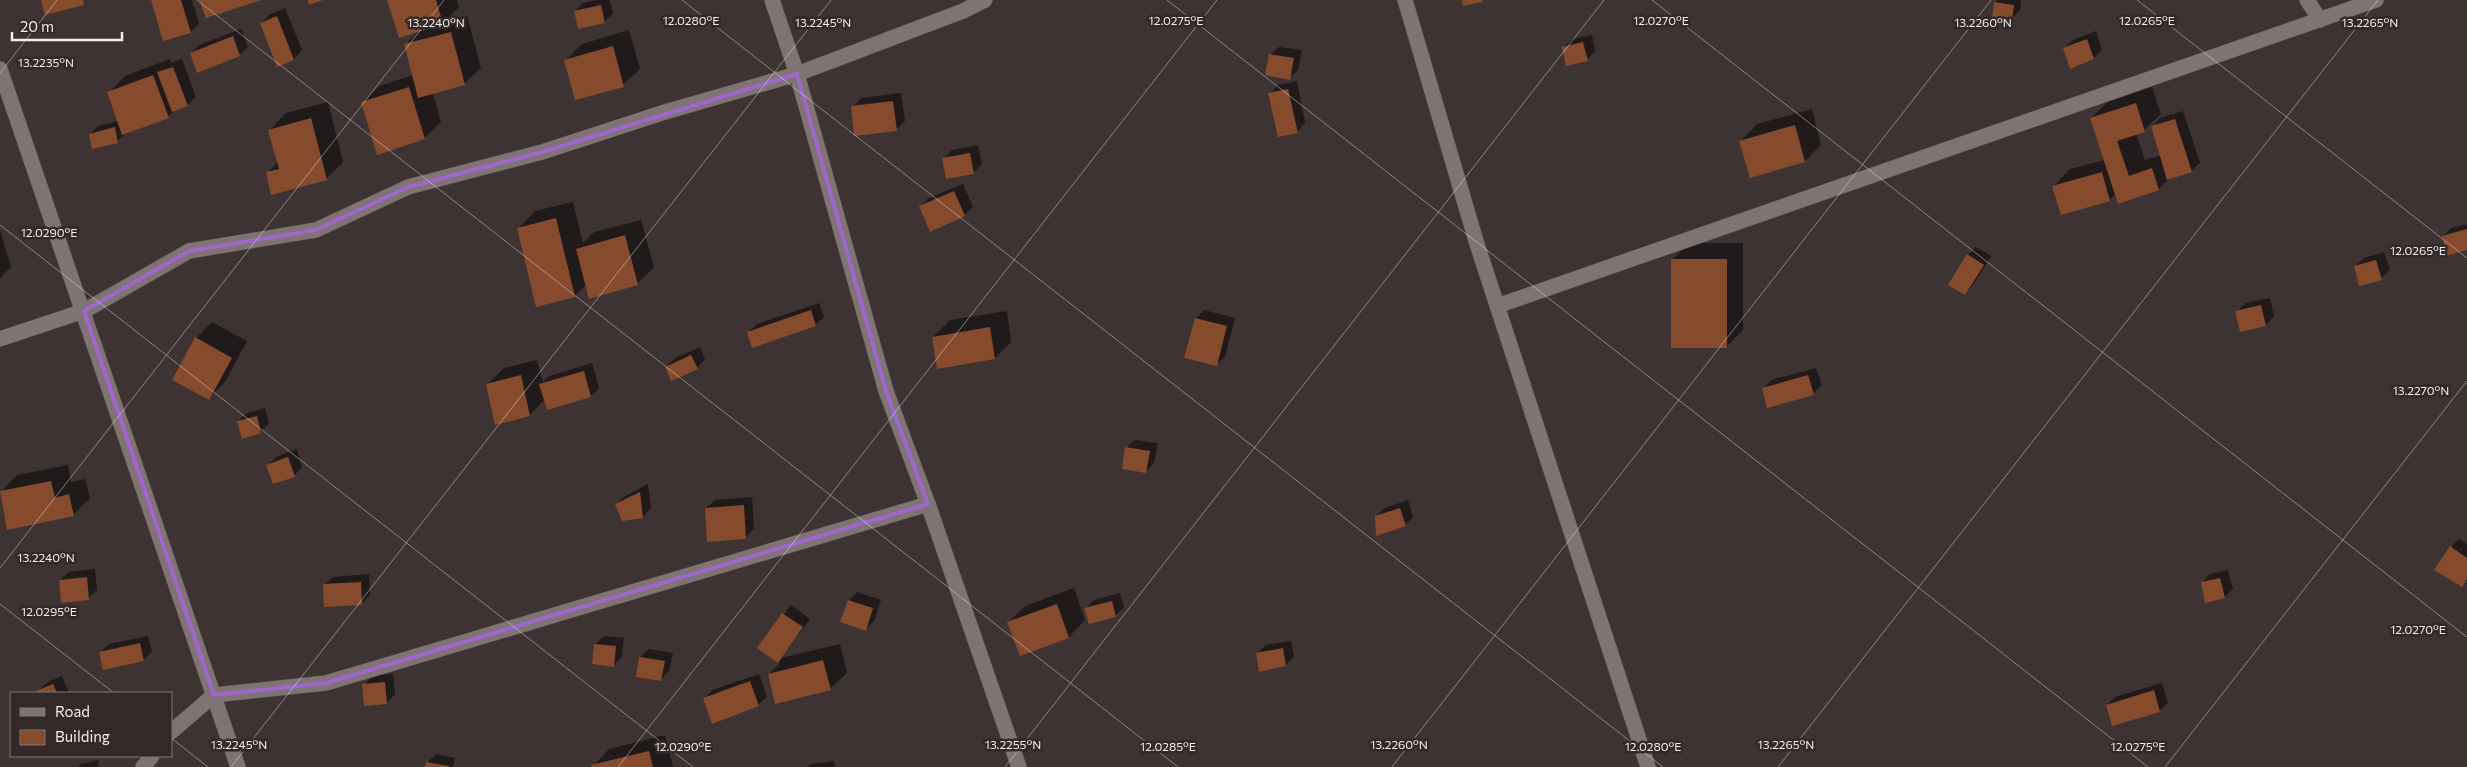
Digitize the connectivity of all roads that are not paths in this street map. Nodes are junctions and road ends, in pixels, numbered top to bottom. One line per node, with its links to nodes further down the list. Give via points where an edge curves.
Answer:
1 (772, 0): 8 (street)
2 (985, 0): 8 (street)
3 (1405, 0): 9 (street)
4 (2307, 0): 6 (street)
5 (2376, 0): 6 (street)
6 (2320, 20): 9 (street)
7 (0, 69): 10 (street)
8 (797, 74): 10 (street, via 542,152 408,187 316,230 188,251); 12 (street, via 886,391)
9 (1497, 306): 19 (street)
10 (84, 311): 11 (street); 13 (street)
11 (0, 340)
12 (928, 504): 13 (street, via 326,683); 18 (street)
13 (214, 695): 14 (street); 17 (street)
14 (172, 731)
15 (151, 757): 16 (street)
16 (143, 767)
17 (238, 767)
18 (1019, 767)
19 (1648, 767)

